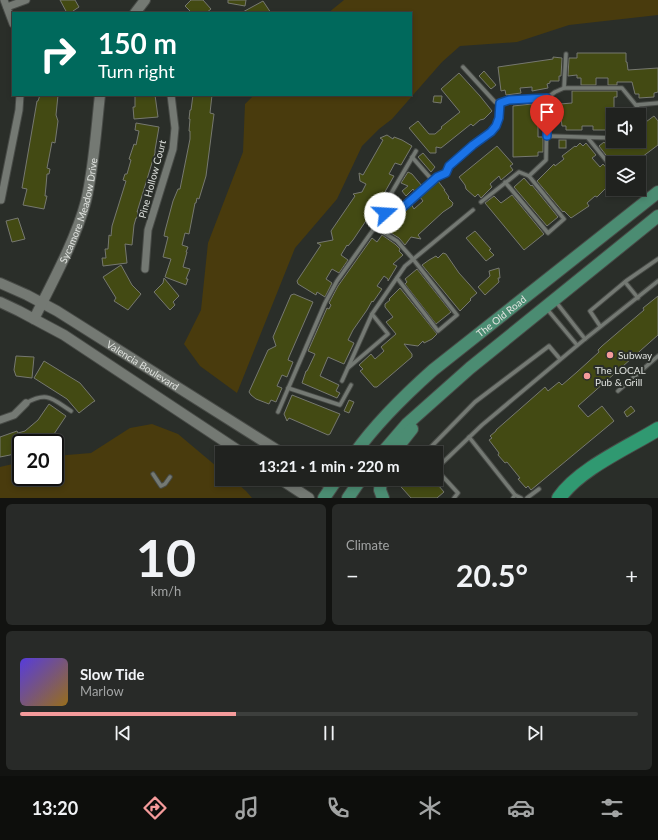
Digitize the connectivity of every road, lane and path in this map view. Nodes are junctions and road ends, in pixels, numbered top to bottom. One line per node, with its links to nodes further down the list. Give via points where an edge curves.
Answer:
1 (26, 0): 3 (street)
2 (145, 0): 4 (street)
3 (5, 3): 5 (street)
4 (136, 12)
5 (12, 21)
6 (566, 54): 8 (lane)
7 (463, 67): 13 (lane, via 495,102)
8 (564, 88): 12 (lane); 15 (lane, via 622,88)
9 (20, 96): 27 (street)
10 (100, 96): 42 (street, Sycamore Meadow Drive, via 86,201 74,236)
11 (171, 96): 35 (street, Pine Hollow Court, via 175,128 172,149 148,230)
12 (547, 98): 13 (lane, via 509,100); 17 (lane)
13 (500, 103): 24 (lane, via 499,118 491,132 449,166 446,173)
14 (658, 103): 15 (lane)
15 (636, 105): 16 (lane)
16 (638, 108)
17 (547, 136): 18 (lane); 23 (lane, via 546,160)
18 (588, 138): 19 (lane); 22 (lane)
19 (606, 138)
20 (416, 151): 21 (lane)
21 (412, 157): 24 (lane); 30 (lane, via 389,198)
22 (606, 160)
23 (530, 176): 25 (lane, via 519,172); 25 (lane, via 564,219 548,233)
24 (432, 181): 30 (lane, via 402,208)
25 (505, 182): 28 (lane)
26 (658, 192): 65 (main road, The Old Road, via 433,370 390,411)
27 (1, 200)
28 (481, 202)
29 (473, 210): 33 (lane)
30 (385, 213): 32 (lane)
31 (658, 216): 43 (main road, The Old Road)
32 (375, 227): 33 (lane, via 397,241); 54 (lane, via 325,303)
33 (413, 259): 36 (lane); 36 (lane, via 457,315 438,331)
34 (658, 259): 38 (lane)
35 (145, 269)
36 (396, 278): 44 (lane)
37 (658, 281): 40 (lane)
38 (625, 282): 40 (lane); 46 (lane, via 590,311)
39 (0, 283): 42 (street, Valencia Boulevard)
40 (638, 298): 46 (lane)
41 (0, 302): 45 (street, Valencia Boulevard)
42 (42, 303): 45 (street, Sycamore Meadow Drive); 64 (street, Valencia Boulevard)
43 (550, 303): 47 (lane); 48 (lane); 57 (main road, The Old Road, via 470,368)
44 (372, 314): 51 (lane); 51 (lane, via 388,334)
45 (34, 319): 63 (street, Valencia Boulevard, via 75,342)
46 (600, 326): 47 (lane)
47 (584, 339): 48 (lane)
48 (577, 345): 50 (lane)
49 (658, 356): 55 (lane)
50 (560, 359): 62 (lane); 68 (lane, via 549,346 475,402)
51 (347, 368): 52 (lane)
52 (342, 381)
53 (351, 385): 54 (lane, via 340,405)
54 (288, 388): 59 (lane)
55 (618, 391)
56 (26, 403): 58 (lane, via 45,396); 60 (street, via 14,415)
57 (425, 409): 66 (main road, The Old Road, via 407,424); 67 (main road)
58 (71, 411)
59 (278, 412)
60 (0, 420)
61 (658, 430): 87 (highway, via 578,477)
62 (470, 437): 69 (lane); 79 (lane)
63 (232, 446)
64 (271, 446)
65 (361, 446)
66 (388, 446)
67 (399, 446)
68 (432, 446)
69 (443, 462)
70 (153, 474): 71 (lane, via 161,486)
71 (170, 477)
72 (443, 477): 84 (lane, via 458,493)
73 (291, 486): 80 (street)
74 (332, 486): 81 (main road)
75 (337, 486): 82 (main road)
76 (356, 486): 82 (main road)
77 (380, 486): 83 (main road)
78 (539, 489): 86 (lane)
79 (514, 496): 85 (lane)
80 (309, 498)
81 (324, 498)
82 (348, 498)
83 (383, 498)
84 (454, 498)
85 (521, 498)
86 (527, 498)
87 (559, 498)

